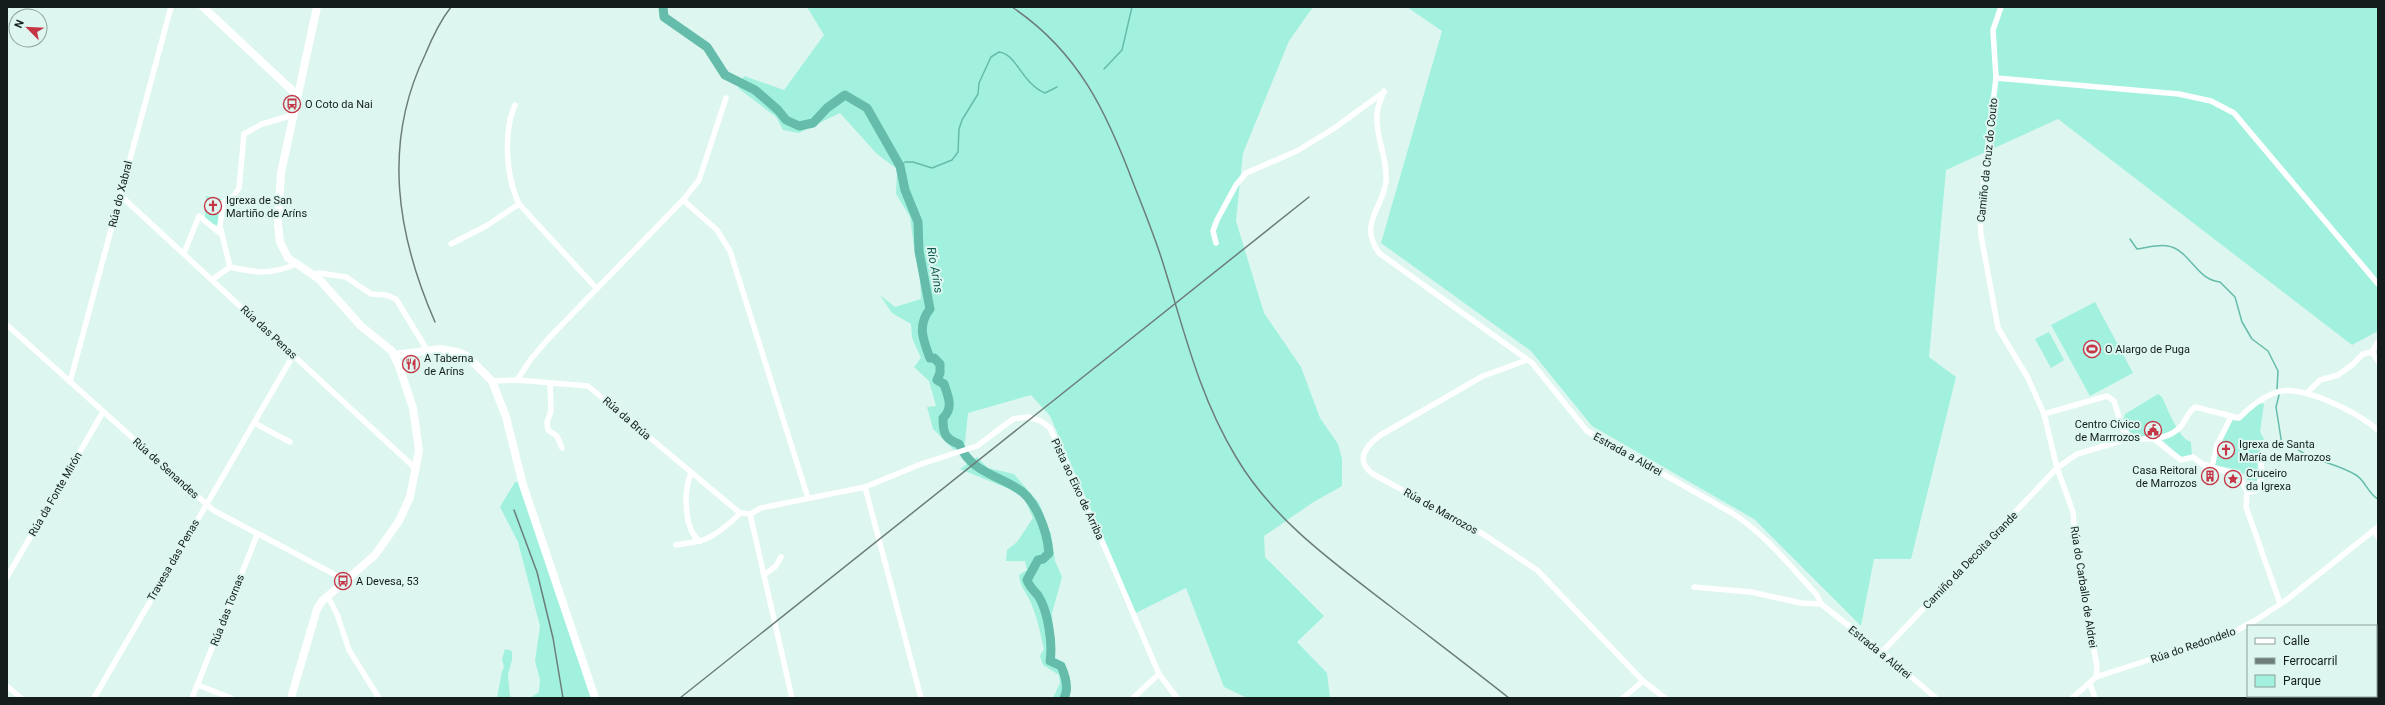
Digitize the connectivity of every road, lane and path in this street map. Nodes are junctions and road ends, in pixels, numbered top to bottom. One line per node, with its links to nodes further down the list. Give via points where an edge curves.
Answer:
1 (171, 7): 10 (street, Rúa do Xabral)
2 (204, 7): 6 (street)
3 (317, 7): 6 (street)
4 (2001, 7): 5 (street, Camiño da Cruz do Couto, via 1993,30)
5 (1996, 78): 21 (street, via 2179,94 2211,102 2234,113); 37 (street, Camiño da Cruz do Couto, via 1984,177 1981,235 1998,328 2028,378)
6 (297, 95): 9 (street)
7 (726, 98): 11 (street, via 699,180)
8 (515, 105): 12 (street, via 507,130 511,180)
9 (293, 115): 13 (street, via 262,124 244,134 239,188 234,196 223,202); 17 (street, via 279,193 280,242 286,255)
10 (120, 195): 16 (street, Rúa das Penas); 33 (street, Rúa do Xabral)
11 (683, 200): 22 (street); 52 (street, via 717,230 730,251)
12 (519, 204): 15 (street, via 486,226); 22 (street)
13 (221, 234): 16 (street, via 199,216); 18 (street)
14 (1216, 243): 29 (street, Estrada a Aldrei, via 1213,231 1217,220 1236,185 1246,173 1297,151 1333,129 1384,91 1377,111 1377,121 1386,179 1371,220 1370,232 1374,246 1393,265)
15 (451, 244)
16 (184, 253): 20 (street, Rúa das Penas)
17 (296, 264): 18 (street, via 271,273); 19 (street)
18 (230, 267): 20 (street)
19 (312, 274): 25 (street, via 346,278 371,294 386,295 396,300); 28 (street, via 361,326 387,345)
20 (213, 279): 27 (street, Rúa das Penas)
21 (2378, 284)
22 (597, 290): 31 (street, via 530,359)
23 (7, 325): 33 (street, Rúa de Senandes)
24 (2378, 342): 26 (street)
25 (427, 350): 28 (street); 32 (street, via 440,349 467,356)
26 (2372, 352): 30 (street); 35 (street, via 2363,354 2338,375 2320,380)
27 (294, 354): 39 (street, Travesa das Penas); 48 (street, Rúa das Penas)
28 (394, 355): 48 (street, via 413,408 419,450)
29 (1526, 360): 68 (street, Estrada a Aldrei, via 1538,369 1586,431 1741,519 1769,542 1817,595); 72 (street, Rúa de Marrozos, via 1483,376 1379,436 1366,449 1362,457 1363,464 1373,474 1483,534 1537,570)
30 (2378, 361)
31 (517, 380): 32 (street, Rúa da Brúa); 34 (street, Rúa da Brúa)
32 (492, 381): 82 (street, via 506,417 523,485)
33 (70, 382): 36 (street, Rúa de Senandes)
34 (550, 382): 44 (street, via 551,411 547,426 548,430 557,436); 49 (street, Rúa da Brúa, via 578,384 595,390)
35 (2307, 393): 38 (street, via 2274,393 2251,406 2239,418); 40 (street, via 2358,415)
36 (103, 412): 53 (street, Rúa de Senandes); 63 (street, Rúa da Fonte Mirón)
37 (2044, 414): 41 (street, via 2107,396 2114,401 2123,430); 47 (street, Camiño da Cruz do Couto)
38 (2231, 417): 42 (street, Camiño da Decoita Grande, via 2195,407 2181,426 2167,436); 46 (street, via 2217,445)
39 (254, 423): 43 (street); 53 (street, Travesa das Penas)
40 (2378, 430)
41 (2131, 438): 42 (street, Camiño da Decoita Grande); 47 (street, Camiño da Decoita Grande, via 2077,454)
42 (2154, 438): 46 (street, via 2181,460 2193,457 2202,464)
43 (290, 442)
44 (562, 448)
45 (2257, 460): 51 (street, via 2261,462 2262,468 2260,485 2254,492)
46 (2212, 467): 51 (street, via 2238,475)
47 (2057, 468): 69 (street, Camiño da Decoita Grande); 71 (street, Rúa do Carballo de Aldrei, via 2073,512 2076,548 2097,667)
48 (417, 470): 64 (street, via 408,503 399,521 375,555)
49 (691, 474): 54 (street, Rúa da Brúa); 59 (street, via 686,506 688,520)
50 (865, 487): 52 (street, Pista ao Eixo de Arriba); 70 (street, Pista ao Eixo de Arriba, via 977,446 1013,419 1028,417 1041,421 1050,428); 84 (street)
51 (2248, 491): 67 (street, via 2246,507)
52 (808, 498): 55 (street, Pista ao Eixo de Arriba, via 761,508)
53 (206, 504): 57 (street, Rúa de Senandes, via 223,517); 77 (street, Travesa das Penas)
54 (740, 513): 55 (street, Pista ao Eixo de Arriba); 59 (street)
55 (750, 514): 62 (street)
56 (2376, 528): 58 (street); 67 (street, Rúa do Redondelo)
57 (257, 535): 64 (street, Rúa de Senandes); 74 (street, Rúa das Tornas)
58 (2378, 537)
59 (700, 541): 60 (street)
60 (676, 545)
61 (782, 557): 62 (street, via 776,566)
62 (764, 575): 83 (street)
63 (7, 577)
64 (347, 580): 66 (street)
65 (1694, 587): 68 (street, via 1751,592 1806,604)
66 (328, 597): 80 (street, via 319,605 313,618); 81 (street, via 337,614 349,650)
67 (2280, 603): 71 (street, Rúa do Redondelo, via 2232,633)
68 (1821, 604): 69 (street, Estrada a Aldrei)
69 (1882, 652): 89 (street, Estrada a Aldrei)
70 (1159, 674): 85 (street); 86 (street, Pista ao Eixo de Arriba)
71 (2096, 677): 73 (street)
72 (1643, 681): 87 (street); 88 (street, Rúa de Marrozos)
73 (2090, 684): 90 (street); 91 (street)
74 (198, 685): 78 (street, Rúa das Tornas); 79 (street)
75 (7, 686): 76 (street)
76 (21, 698)
77 (94, 698)
78 (192, 698)
79 (231, 698)
80 (290, 698)
81 (379, 698)
82 (595, 698)
83 (792, 698)
84 (921, 698)
85 (1133, 698)
86 (1176, 698)
87 (1623, 698)
88 (1665, 698)
89 (1936, 698)
90 (2072, 698)
91 (2095, 698)

